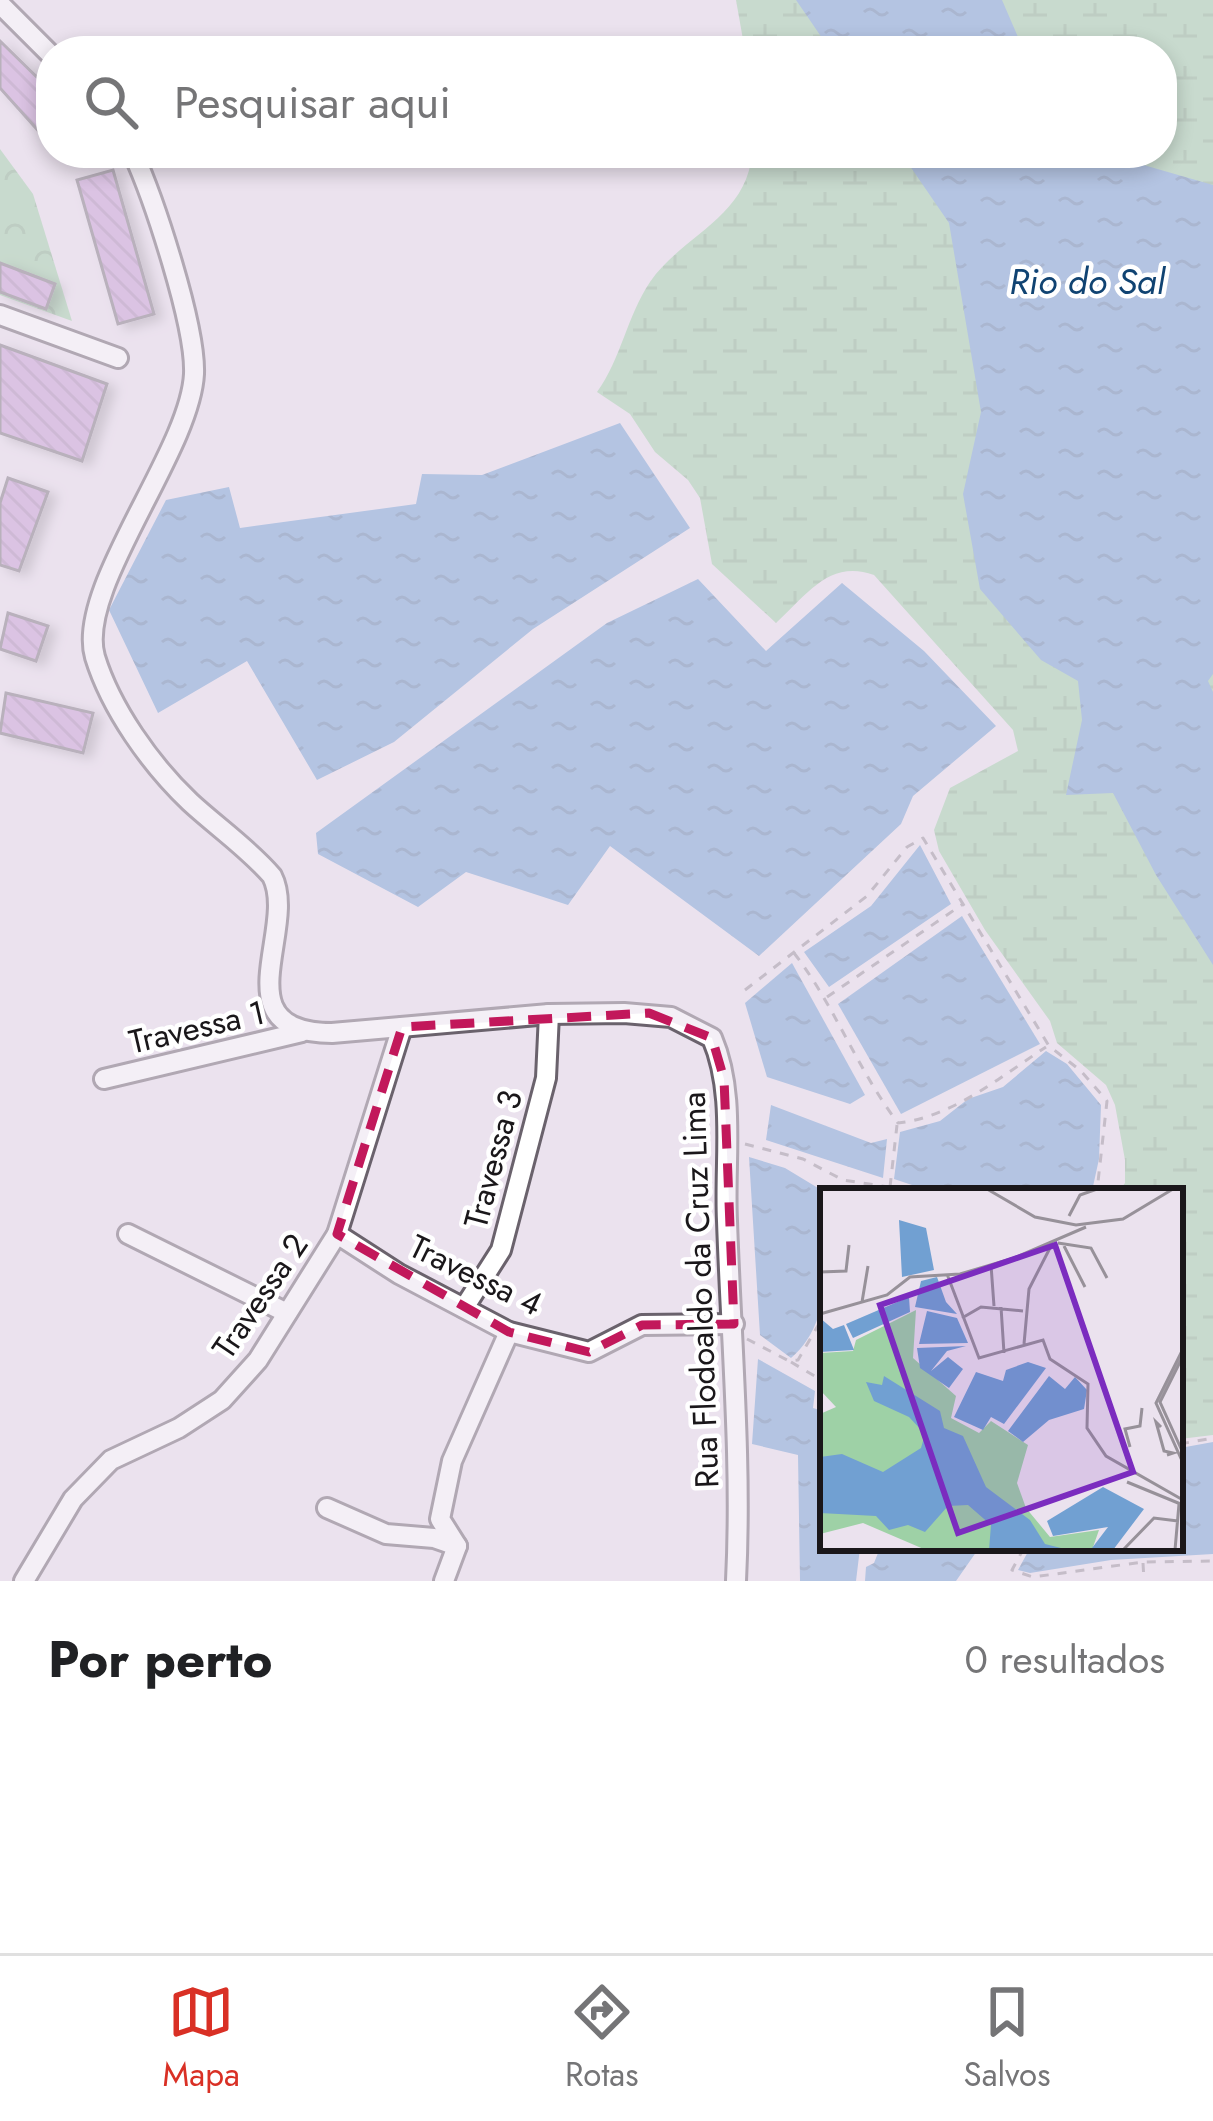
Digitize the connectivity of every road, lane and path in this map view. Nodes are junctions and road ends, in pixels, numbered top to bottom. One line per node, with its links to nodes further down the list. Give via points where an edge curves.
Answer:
1 (0, 4): 2 (street)
2 (36, 40)
3 (138, 168): 12 (street, via 188,324 194,373 98,608 93,644 118,706 166,777 276,883 280,909 267,980 280,1013)
4 (0, 315): 5 (street)
5 (118, 358)
6 (963, 904): 7 (path, via 923,838 868,896); 9 (path); 13 (path)
7 (793, 952): 8 (path); 9 (path)
8 (745, 990)
9 (826, 998): 15 (path)
10 (549, 1014): 11 (street, Rua Flodoaldo da Cruz Lima); 16 (street, Rua Flodoaldo da Cruz Lima, via 649,1013 705,1032 722,1066); 21 (street, Travessa 3, via 546,1078 501,1250)
11 (403, 1027): 12 (street, Rua Flodoaldo da Cruz Lima); 20 (street, Travessa 2)
12 (302, 1032): 14 (street, Travessa 1)
13 (1049, 1046): 15 (path, via 949,1108); 18 (path, via 1107,1101)
14 (104, 1079)
15 (898, 1123): 17 (path)
16 (726, 1138): 17 (path, via 803,1159 843,1180); 24 (street, Rua Flodoaldo da Cruz Lima)
17 (890, 1188)
18 (1096, 1188)
19 (128, 1234): 22 (street)
20 (337, 1234): 21 (street, Travessa 4); 22 (street, Travessa 2)
21 (464, 1308): 25 (street, Travessa 4)
22 (287, 1313): 35 (street, Travessa 2, via 222,1400 111,1460 89,1482)
23 (820, 1324): 26 (path, via 798,1360)
24 (734, 1329): 25 (street, Travessa 4, via 642,1325 589,1352); 26 (path); 37 (street, Rua Flodoaldo da Cruz Lima)
25 (509, 1332): 31 (street, via 452,1461 440,1519)
26 (789, 1361): 27 (path)
27 (820, 1380)
28 (1213, 1438): 29 (path)
29 (1183, 1443)
30 (327, 1508): 31 (street, via 386,1534)
31 (457, 1546): 36 (street)
32 (1022, 1551): 34 (path, via 1012,1570 1033,1577)
33 (1213, 1561): 34 (path)
34 (1143, 1562): 38 (path)
35 (25, 1581)
36 (444, 1581)
37 (736, 1581)
38 (1144, 1581)

